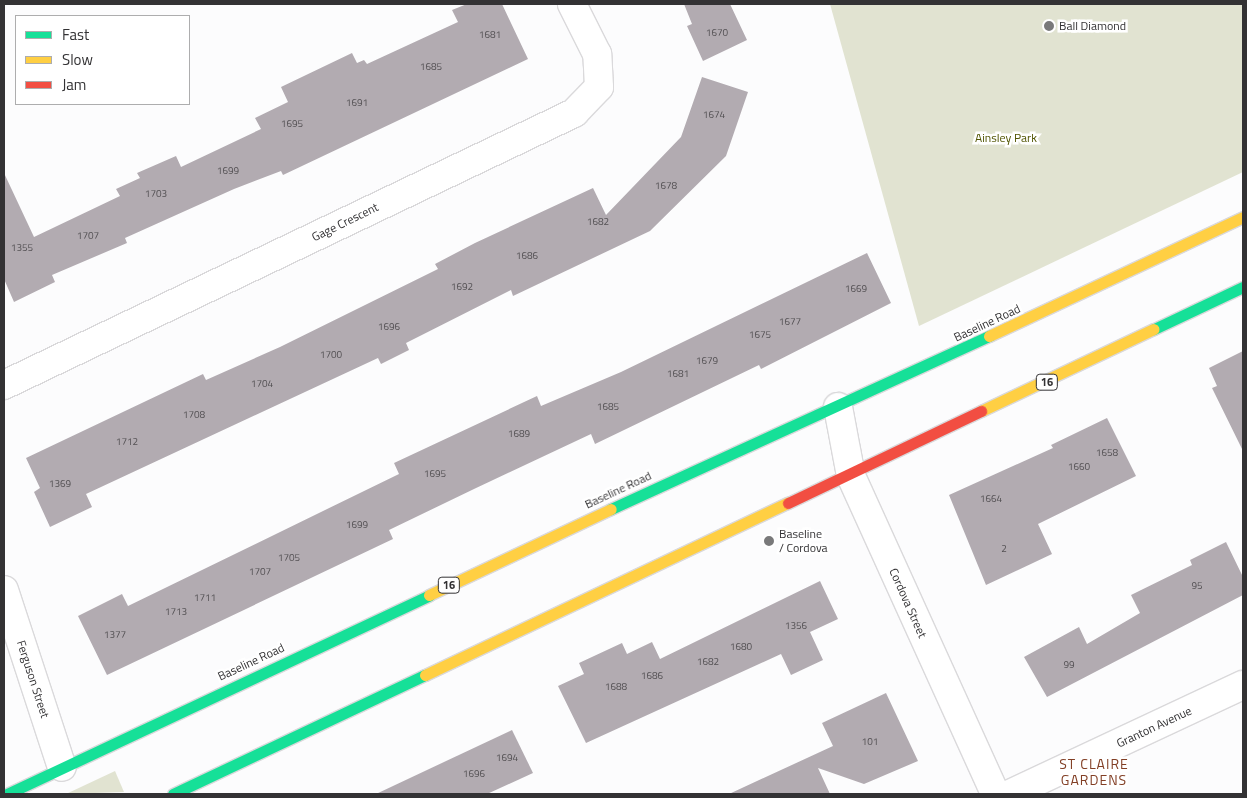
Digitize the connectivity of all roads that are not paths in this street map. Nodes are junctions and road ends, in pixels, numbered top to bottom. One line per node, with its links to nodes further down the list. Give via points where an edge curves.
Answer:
1 (572, 4): 4 (street, Gage Crescent, via 597,54 598,87 574,113)
2 (1243, 217): 5 (main road, Baseline Road / 16)
3 (1243, 288): 6 (main road, 16)
4 (4, 385)
5 (838, 407): 6 (street, Cordova Street); 9 (main road, Baseline Road / 16, via 684,475)
6 (851, 476): 11 (main road, 16); 12 (street, Cordova Street)
7 (4, 590): 9 (street, Ferguson Street)
8 (1243, 685): 13 (street, Granton Avenue)
9 (62, 767): 10 (main road, Baseline Road / 16)
10 (7, 794)
11 (173, 794)
12 (995, 794)
13 (1010, 794)

